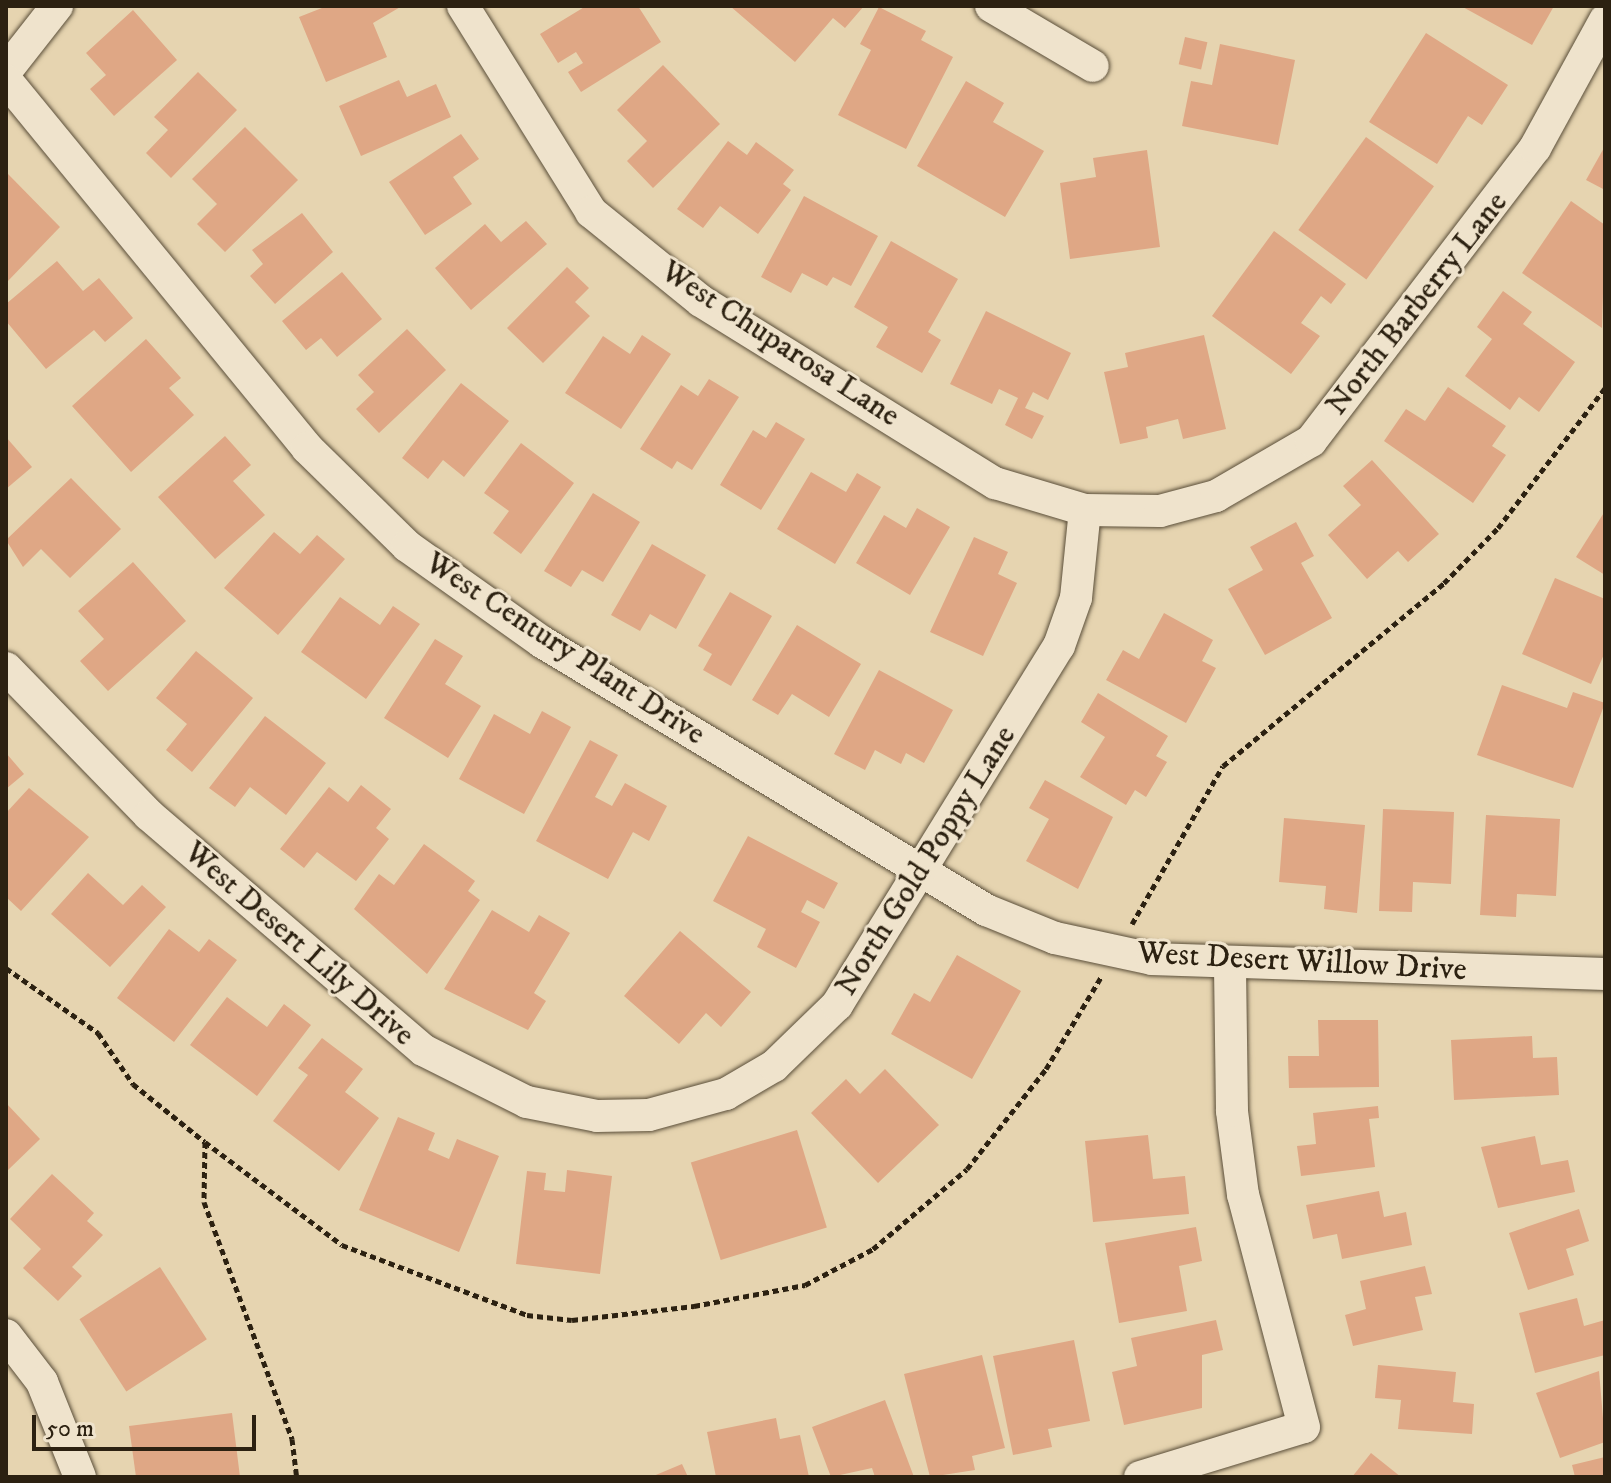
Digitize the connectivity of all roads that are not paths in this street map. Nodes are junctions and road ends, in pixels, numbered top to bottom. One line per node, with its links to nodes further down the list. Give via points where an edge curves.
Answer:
1 (57, 6): 6 (street)
2 (463, 6): 8 (street, West Chuparosa Lane, via 591,212 677,281 995,483)
3 (991, 6): 5 (street)
4 (1605, 20): 9 (street, North Barberry Lane, via 1535,148 1311,441 1216,496)
5 (1093, 66)
6 (6, 71)
7 (6, 80): 11 (street, West Century Plant Drive, via 307,448 407,546 542,642)
8 (1085, 510): 9 (street, West Chuparosa Lane); 11 (street, North Gold Poppy Lane, via 1076,598 1059,646)
9 (1160, 511)
10 (6, 668): 14 (street, West Desert Lily Drive, via 149,815 423,1050 527,1102 597,1116)
11 (922, 871): 12 (street, West Desert Willow Drive, via 986,910 1055,938 1116,951); 14 (street, North Gold Poppy Lane, via 837,1005 784,1058 726,1094)
12 (1230, 963): 13 (street, West Desert Willow Drive); 17 (street, via 1232,1111 1243,1195 1304,1427)
13 (1605, 974)
14 (649, 1115)
15 (6, 1335): 16 (street, via 42,1382)
16 (80, 1477)
17 (1140, 1477)

